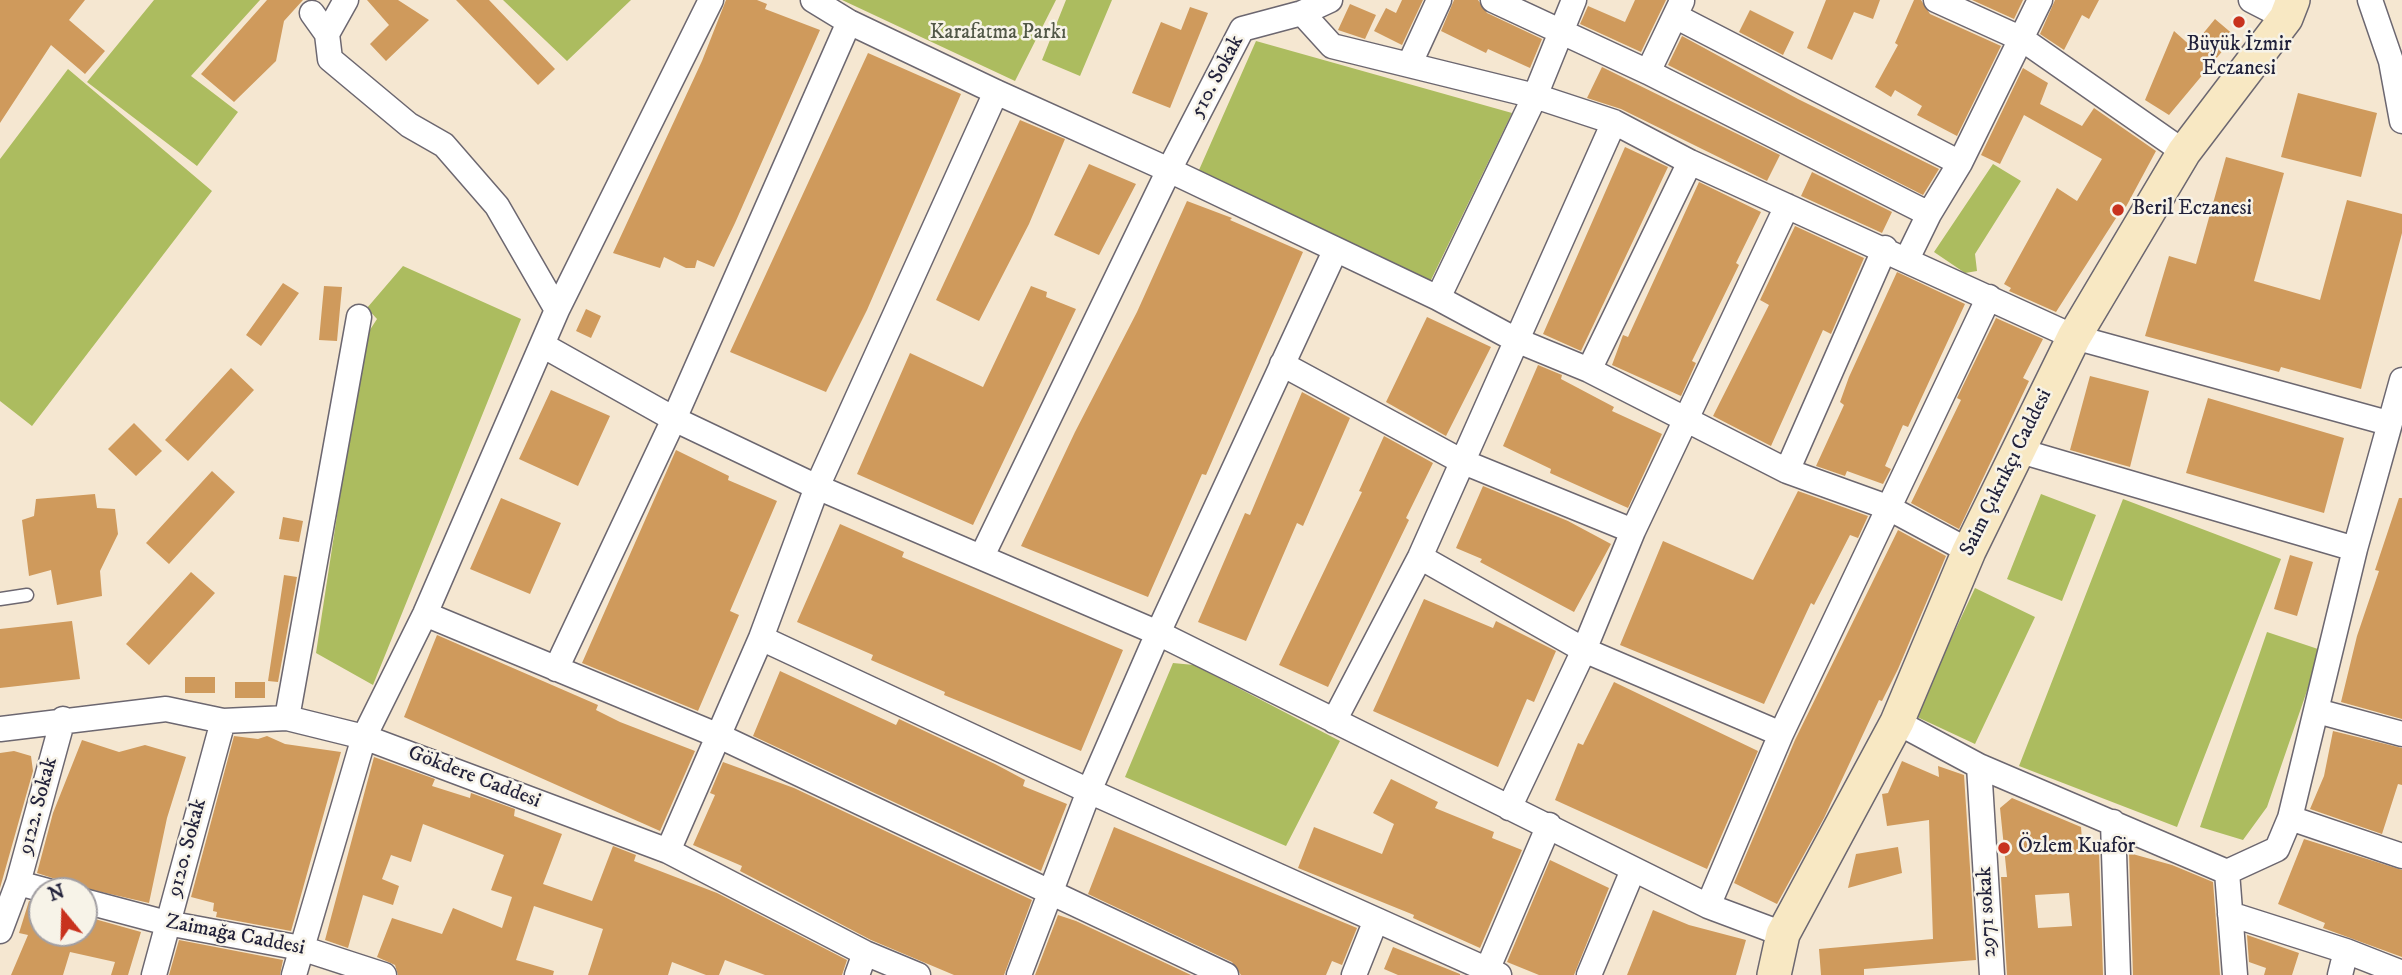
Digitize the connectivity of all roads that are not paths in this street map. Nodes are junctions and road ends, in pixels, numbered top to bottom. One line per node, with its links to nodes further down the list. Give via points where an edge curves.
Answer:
1 (346, 0): 18 (street)
2 (711, 0): 37 (street)
3 (813, 0): 16 (street)
4 (1330, 0): 15 (street, 510. Sokak)
5 (1439, 0): 21 (street)
6 (1493, 0): 17 (street)
7 (1574, 0): 17 (street)
8 (1936, 0): 19 (street)
9 (2040, 0): 19 (street)
10 (2251, 0): 13 (street)
11 (2370, 0): 20 (street)
12 (1678, 8): 22 (street); 29 (street)
13 (2290, 9): 27 (main road, Saim Çıkrıkçı Caddesi)
14 (312, 13): 18 (street)
15 (1302, 13): 21 (street, via 1332,46); 30 (street, 510. Sokak, via 1242,29)
16 (849, 22): 23 (street); 45 (street)
17 (1562, 32): 22 (street); 24 (street)
18 (327, 34): 37 (street, via 330,59 409,125 444,145 497,206)
19 (2022, 39): 27 (street); 29 (street)
20 (2396, 60): 25 (street)
21 (1410, 63): 24 (street)
22 (1648, 72): 32 (street)
23 (996, 92): 30 (street); 51 (street)
24 (1535, 96): 26 (street); 36 (street)
25 (2402, 121)
26 (1614, 122): 28 (street); 40 (street)
27 (2185, 152): 39 (main road, Saim Çıkrıkçı Caddesi)
28 (1690, 162): 31 (street); 43 (street)
29 (1960, 163): 32 (street)
30 (1169, 170): 33 (street); 56 (street, 510. Sokak)
31 (1787, 206): 34 (street); 46 (street)
32 (1929, 214): 34 (street)
33 (1335, 251): 36 (street); 42 (street)
34 (1896, 254): 35 (street); 50 (street)
35 (1989, 297): 39 (street); 52 (street)
36 (1438, 298): 40 (street)
37 (557, 310): 41 (street)
38 (359, 317): 66 (street)
39 (2074, 337): 47 (street); 48 (main road, Saim Çıkrıkçı Caddesi)
40 (1516, 340): 43 (street); 49 (street)
41 (544, 346): 45 (street); 60 (street)
42 (1282, 364): 49 (street); 61 (street)
43 (1589, 370): 46 (street)
44 (2402, 380): 47 (street)
45 (674, 419): 51 (street); 64 (street)
46 (1688, 419): 50 (street); 53 (street)
47 (2388, 423): 54 (street)
48 (2017, 450): 54 (street); 55 (main road, Saim Çıkrıkçı Caddesi)
49 (1461, 461): 53 (street); 57 (street)
50 (1787, 471): 52 (street)
51 (817, 486): 56 (street); 62 (street)
52 (1887, 507): 55 (street); 72 (street)
53 (1633, 531): 63 (street)
54 (2355, 549): 65 (street)
55 (1969, 551): 70 (main road, Saim Çıkrıkçı Caddesi)
56 (982, 556): 61 (street)
57 (1420, 557): 63 (street); 69 (street)
58 (27, 595): 59 (lane)
59 (0, 599)
60 (425, 614): 64 (street); 75 (street)
61 (1158, 632): 69 (street); 77 (street)
62 (761, 638): 74 (street); 77 (street)
63 (1584, 650): 72 (street); 78 (street)
64 (556, 669): 74 (street)
65 (2317, 711): 73 (street); 79 (street)
66 (287, 718): 68 (street, Gökdere Caddesi); 75 (street, Gökdere Caddesi)
67 (63, 719): 68 (street, Gökdere Caddesi, via 166,709); 71 (street, Gökdere Caddesi); 88 (street, 9122. Sokak)
68 (223, 721): 93 (street, 9120. Sokak)
69 (1334, 721): 78 (street)
70 (1897, 722): 76 (street); 95 (main road, Saim Çıkrıkçı Caddesi)
71 (0, 729)
72 (1781, 734): 90 (street)
73 (2402, 734)
74 (719, 736): 82 (street); 86 (street)
75 (364, 737): 82 (street, Gökdere Caddesi); 96 (street)
76 (1979, 766): 80 (street); 110 (street, 2971 sokak)
77 (1089, 792): 86 (street); 92 (street)
78 (1509, 808): 81 (street)
79 (2290, 817): 83 (street); 85 (street, via 2277,849)
80 (2113, 822): 85 (street); 111 (street)
81 (1549, 825): 84 (street); 99 (street)
82 (667, 851): 98 (street, Gökdere Caddesi)
83 (2402, 856)
84 (1633, 870): 90 (street); 108 (street)
85 (2227, 872): 91 (street)
86 (1050, 893): 105 (street); 106 (street)
87 (28, 895): 88 (street)
88 (9, 899): 94 (street, 9122. Sokak)
89 (98, 905): 93 (street, Zaimağa Caddesi)
90 (1708, 906): 95 (street)
91 (2230, 914): 97 (street); 112 (street)
92 (1376, 920): 99 (street); 107 (street)
93 (167, 923): 96 (street, Zaimağa Caddesi); 101 (street, 9120. Sokak)
94 (0, 931)
95 (1783, 934): 109 (main road, Saim Çıkrıkçı Caddesi)
96 (301, 948): 102 (street); 103 (street, Zaimağa Caddesi)
97 (2343, 963): 100 (street)
98 (861, 964): 104 (street, Gökdere Caddesi)
99 (1490, 973)
100 (2402, 973)
101 (154, 975)
102 (294, 975)
103 (384, 975)
104 (918, 975)
105 (1019, 975)
106 (1226, 975)
107 (1354, 975)
108 (1590, 975)
109 (1774, 975)
110 (1992, 975)
111 (2118, 975)
112 (2235, 975)

